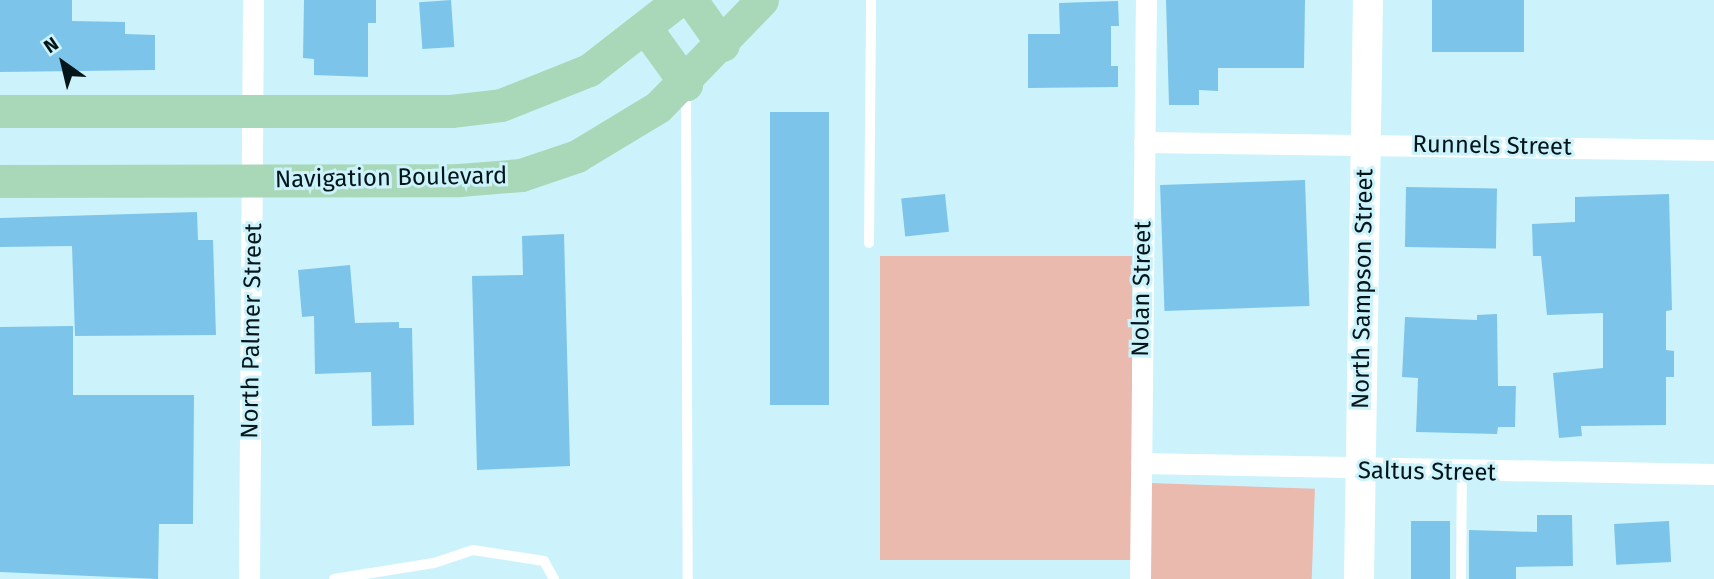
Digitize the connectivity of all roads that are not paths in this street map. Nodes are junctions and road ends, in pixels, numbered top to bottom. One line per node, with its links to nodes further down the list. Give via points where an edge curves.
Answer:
1 (253, 0): 12 (street, North Palmer Street)
2 (680, 0): 8 (main road)
3 (691, 0): 9 (main road)
4 (762, 0): 9 (main road, Navigation Boulevard)
5 (871, 0): 18 (lane)
6 (1146, 0): 13 (street, Nolan Street)
7 (1368, 0): 14 (main road, North Sampson Street)
8 (647, 30): 10 (main road); 12 (main road, via 589,70 500,105 451,111)
9 (723, 45): 10 (main road, Navigation Boulevard)
10 (686, 84): 17 (main road, Navigation Boulevard, via 577,156 521,175 459,180); 26 (lane)
11 (0, 111): 12 (main road)
12 (253, 113): 17 (street, North Palmer Street)
13 (1144, 142): 14 (street, Runnels Street); 19 (street, Nolan Street)
14 (1365, 143): 15 (street, Runnels Street); 20 (main road, North Sampson Street)
15 (1714, 150)
16 (0, 181): 17 (main road, Navigation Boulevard)
17 (253, 181): 23 (street, North Palmer Street)
18 (869, 243)
19 (1141, 463): 20 (street, Saltus Street); 27 (street, Nolan Street)
20 (1360, 471): 21 (street, Saltus Street); 28 (main road, North Sampson Street)
21 (1462, 472): 22 (street, Saltus Street); 29 (lane)
22 (1714, 474)
23 (249, 579)
24 (334, 579): 25 (lane, via 434,563 473,550 544,561)
25 (554, 579)
26 (688, 579)
27 (1140, 579)
28 (1359, 579)
29 (1461, 579)

